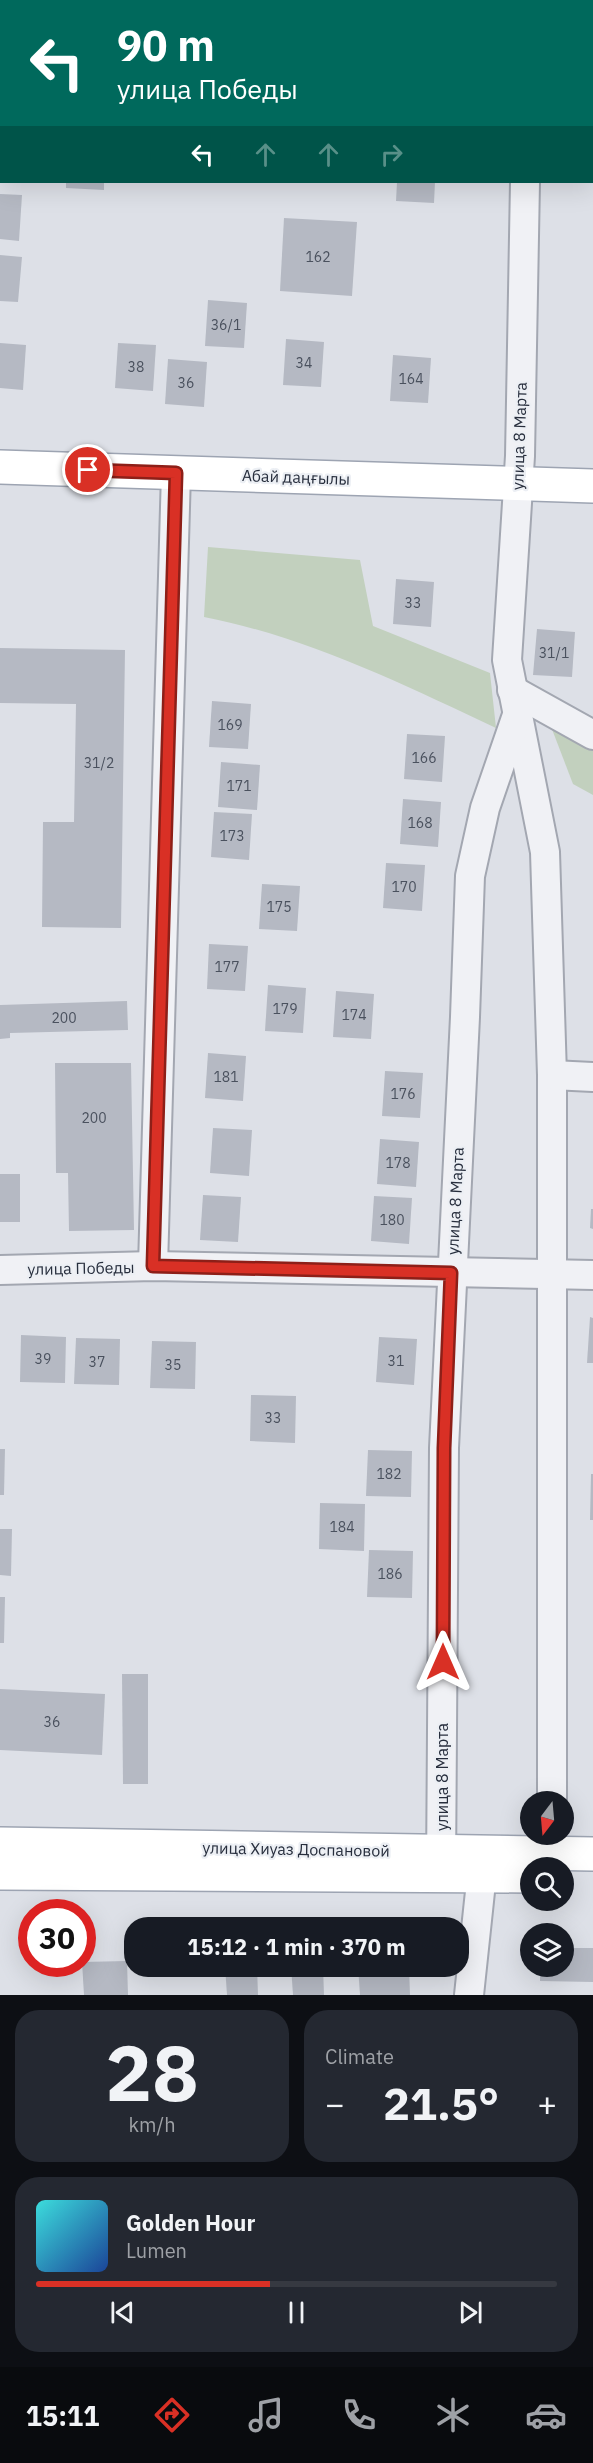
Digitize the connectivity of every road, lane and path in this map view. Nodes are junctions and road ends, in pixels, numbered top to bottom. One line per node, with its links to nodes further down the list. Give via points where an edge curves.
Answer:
1 (525, 183): 4 (street, улица 8 Марта)
2 (0, 467): 3 (main road, Абай даңғылы)
3 (176, 473): 4 (main road, Абай даңғылы); 10 (street)
4 (518, 483): 5 (main road, Абай даңғылы); 6 (street, улица 8 Марта, via 507,660)
5 (593, 486)
6 (515, 702): 7 (street); 8 (street, улица 8 Марта, via 545,852); 12 (street, улица 8 Марта, via 470,876)
7 (593, 735)
8 (552, 1075): 9 (street); 13 (street, улица 8 Марта)
9 (593, 1077)
10 (153, 1266): 11 (street, улица Победы); 12 (street, улица Победы)
11 (0, 1270)
12 (451, 1273): 13 (street, улица Победы); 19 (street, улица 8 Марта, via 444,1448)
13 (550, 1275): 14 (street, улица Победы); 15 (street, улица 8 Марта)
14 (593, 1275)
15 (552, 1791)
16 (0, 1844): 19 (main road, улица Хиуаз Доспановой)
17 (593, 1854): 18 (main road, улица Хиуаз Доспановой)
18 (574, 1858)
19 (442, 1863): 21 (main road, улица Хиуаз Доспановой); 23 (main road, улица Хиуаз Доспановой)
20 (520, 1863): 21 (main road, улица Хиуаз Доспановой)
21 (482, 1864): 25 (street)
22 (574, 1870): 24 (main road, улица Хиуаз Доспановой)
23 (0, 1873)
24 (593, 1876)
25 (469, 1995)

